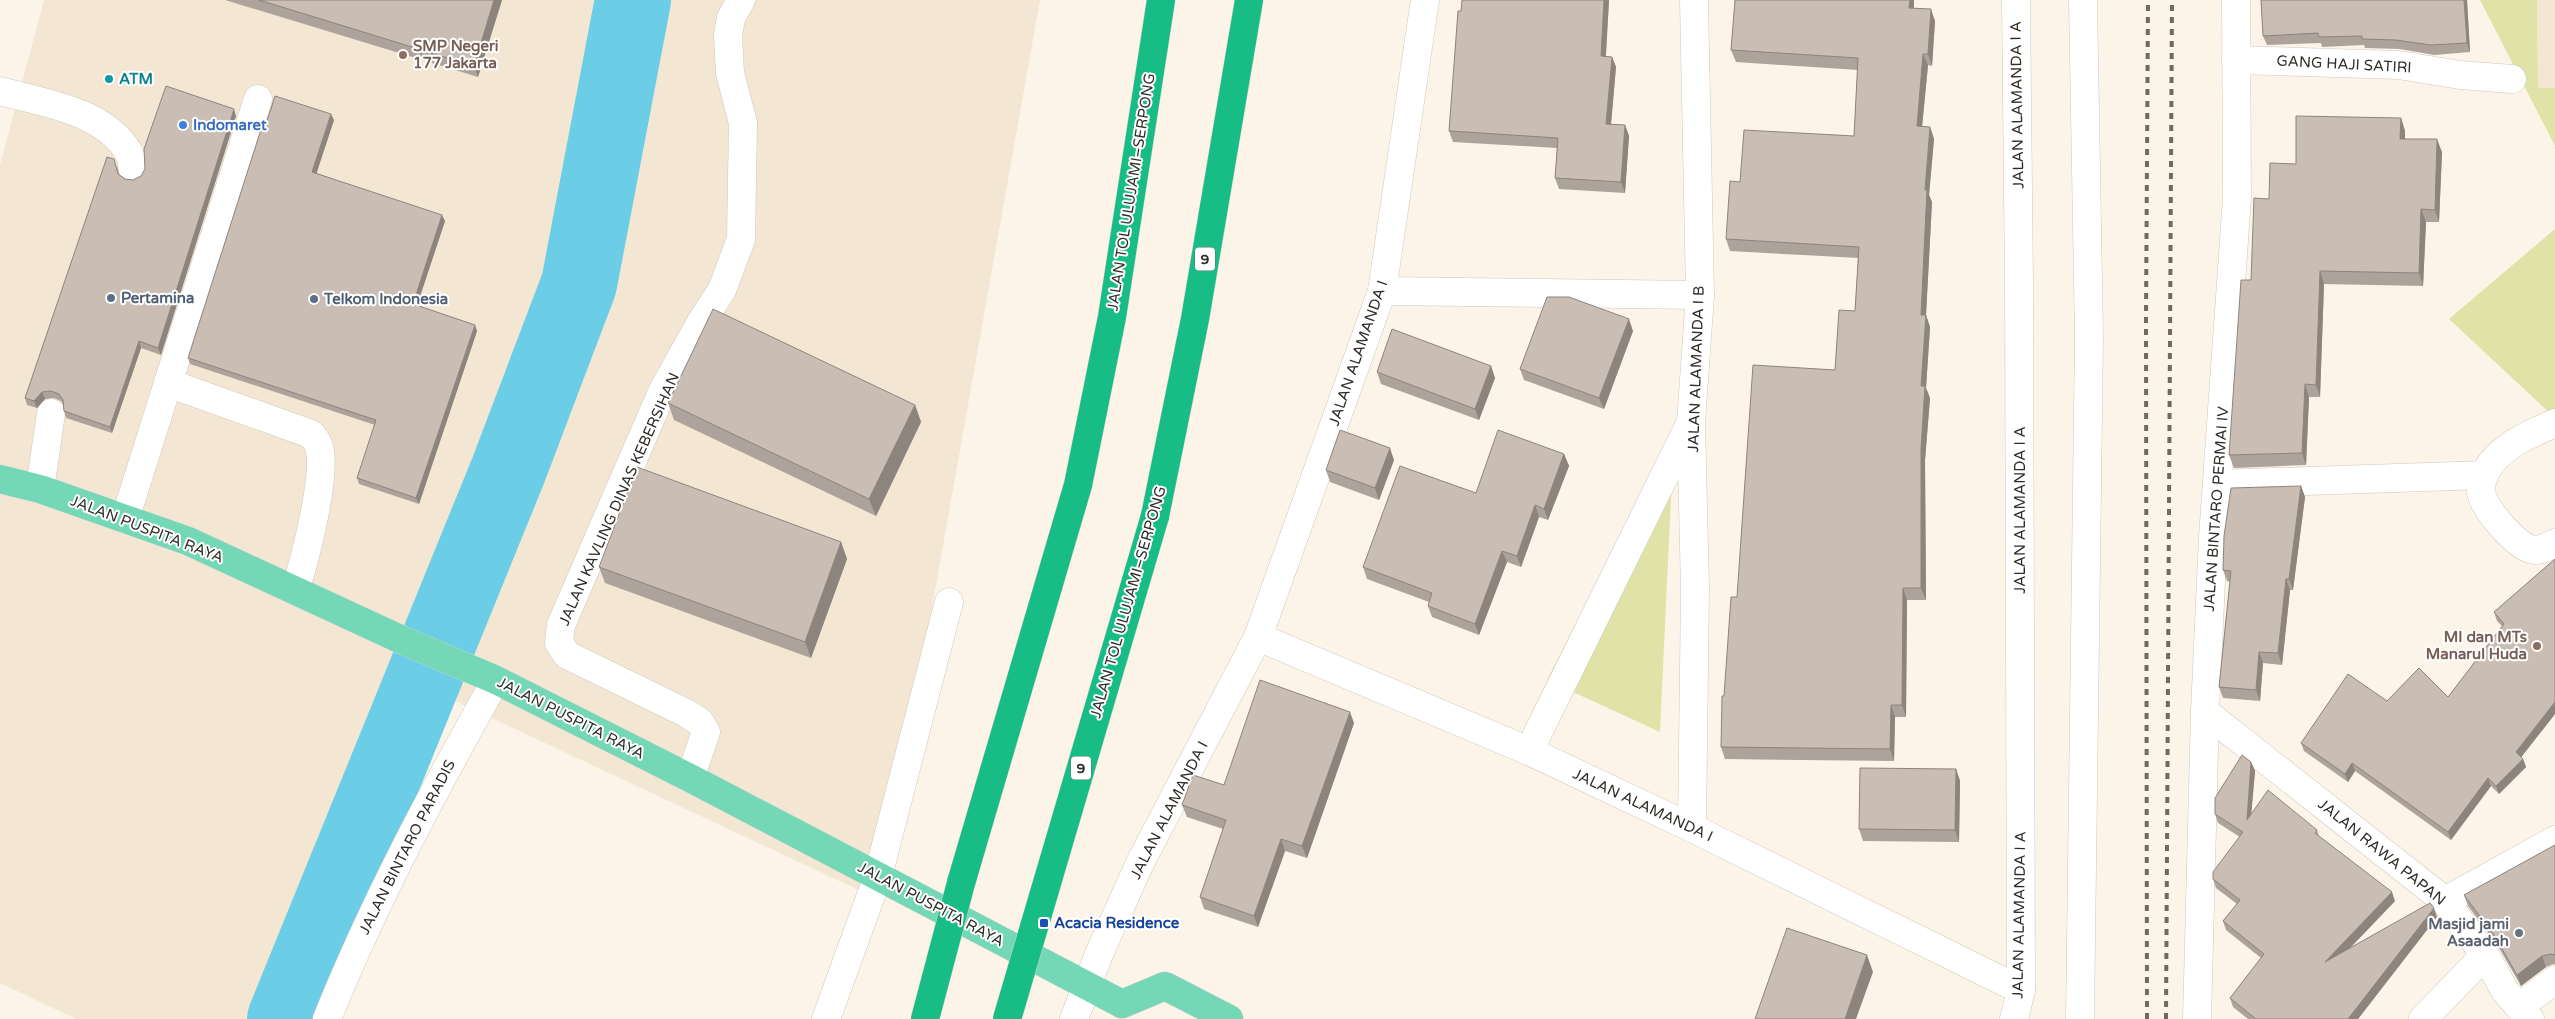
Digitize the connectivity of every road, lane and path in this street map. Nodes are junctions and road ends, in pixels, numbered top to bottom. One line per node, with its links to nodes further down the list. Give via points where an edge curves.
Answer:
1 (741, 0): 32 (street, JALAN KAVLING DINAS KEBERSIHAN, via 731,18 728,35 730,73 743,123 741,240 722,290 663,390 561,625 559,643 567,655 700,722 706,732)
2 (1161, 0): 45 (highway, JALAN TOL ULUJAMI–SERPONG, bridge, via 1112,317 1078,485 961,883)
3 (1249, 0): 46 (highway, JALAN TOL ULUJAMI–SERPONG / 9, bridge, via 1195,319 1155,516)
4 (1425, 0): 14 (street, JALAN ALAMANDA I)
5 (1694, 0): 15 (street, JALAN ALAMANDA I B)
6 (2016, 0): 40 (street, JALAN ALAMANDA I A)
7 (2083, 0): 50 (street, via 2089,337)
8 (2236, 0): 9 (street, JALAN BINTARO PERMAI IV)
9 (2236, 60): 10 (street, GANG HAJI SATIRI, via 2399,65); 22 (street, JALAN BINTARO PERMAI IV, via 2237,198)
10 (2512, 79)
11 (0, 91): 13 (street, via 90,117 130,153)
12 (258, 99): 16 (street)
13 (132, 172)
14 (1382, 291): 15 (street); 28 (street, JALAN ALAMANDA I)
15 (1700, 295): 18 (street, JALAN ALAMANDA I B)
16 (168, 383): 24 (street); 26 (street, via 311,434 319,444 320,469 308,553)
17 (51, 413): 23 (street)
18 (1691, 422): 31 (street); 33 (street, JALAN ALAMANDA I B, via 1695,589)
19 (2555, 423): 20 (street, via 2506,448)
20 (2484, 475): 22 (street); 25 (street, via 2481,492 2490,511 2519,543 2531,550 2544,549)
21 (0, 479): 23 (main road, JALAN PUSPITA RAYA)
22 (2217, 484): 30 (street, JALAN BINTARO PERMAI IV)
23 (40, 489): 24 (main road, JALAN PUSPITA RAYA)
24 (124, 519): 26 (main road, JALAN PUSPITA RAYA, via 188,541)
25 (2555, 543)
26 (296, 590): 29 (main road, JALAN PUSPITA RAYA)
27 (949, 602): 35 (street)
28 (1258, 637): 31 (street, JALAN ALAMANDA I); 39 (street, JALAN ALAMANDA I, via 1140,863)
29 (488, 676): 32 (main road, JALAN PUSPITA RAYA); 43 (street, JALAN BINTARO PARADIS, via 458,747 353,955)
30 (2206, 712): 36 (street, JALAN RAWA PAPAN); 51 (street, JALAN BINTARO PERMAI IV)
31 (1529, 751): 33 (street, JALAN ALAMANDA I)
32 (690, 778): 35 (main road, JALAN PUSPITA RAYA)
33 (1692, 828): 40 (street, JALAN ALAMANDA I)
34 (2555, 840): 36 (street)
35 (878, 876): 39 (main road, JALAN PUSPITA RAYA); 44 (street)
36 (2445, 901): 37 (street, JALAN RAWA PAPAN)
37 (2485, 955): 42 (street, JALAN RAWA PAPAN, via 2505,991); 52 (street)
38 (2555, 980): 42 (street)
39 (1086, 986): 41 (main road, JALAN PUSPITA RAYA); 47 (street, JALAN ALAMANDA I)
40 (2021, 990): 49 (street, JALAN ALAMANDA I A)
41 (1124, 1012): 48 (main road, via 1165,986)
42 (2524, 1013)
43 (327, 1019)
44 (826, 1019)
45 (925, 1019)
46 (1007, 1019)
47 (1074, 1019)
48 (1229, 1019)
49 (2014, 1019)
50 (2080, 1019)
51 (2197, 1019)
52 (2422, 1019)

